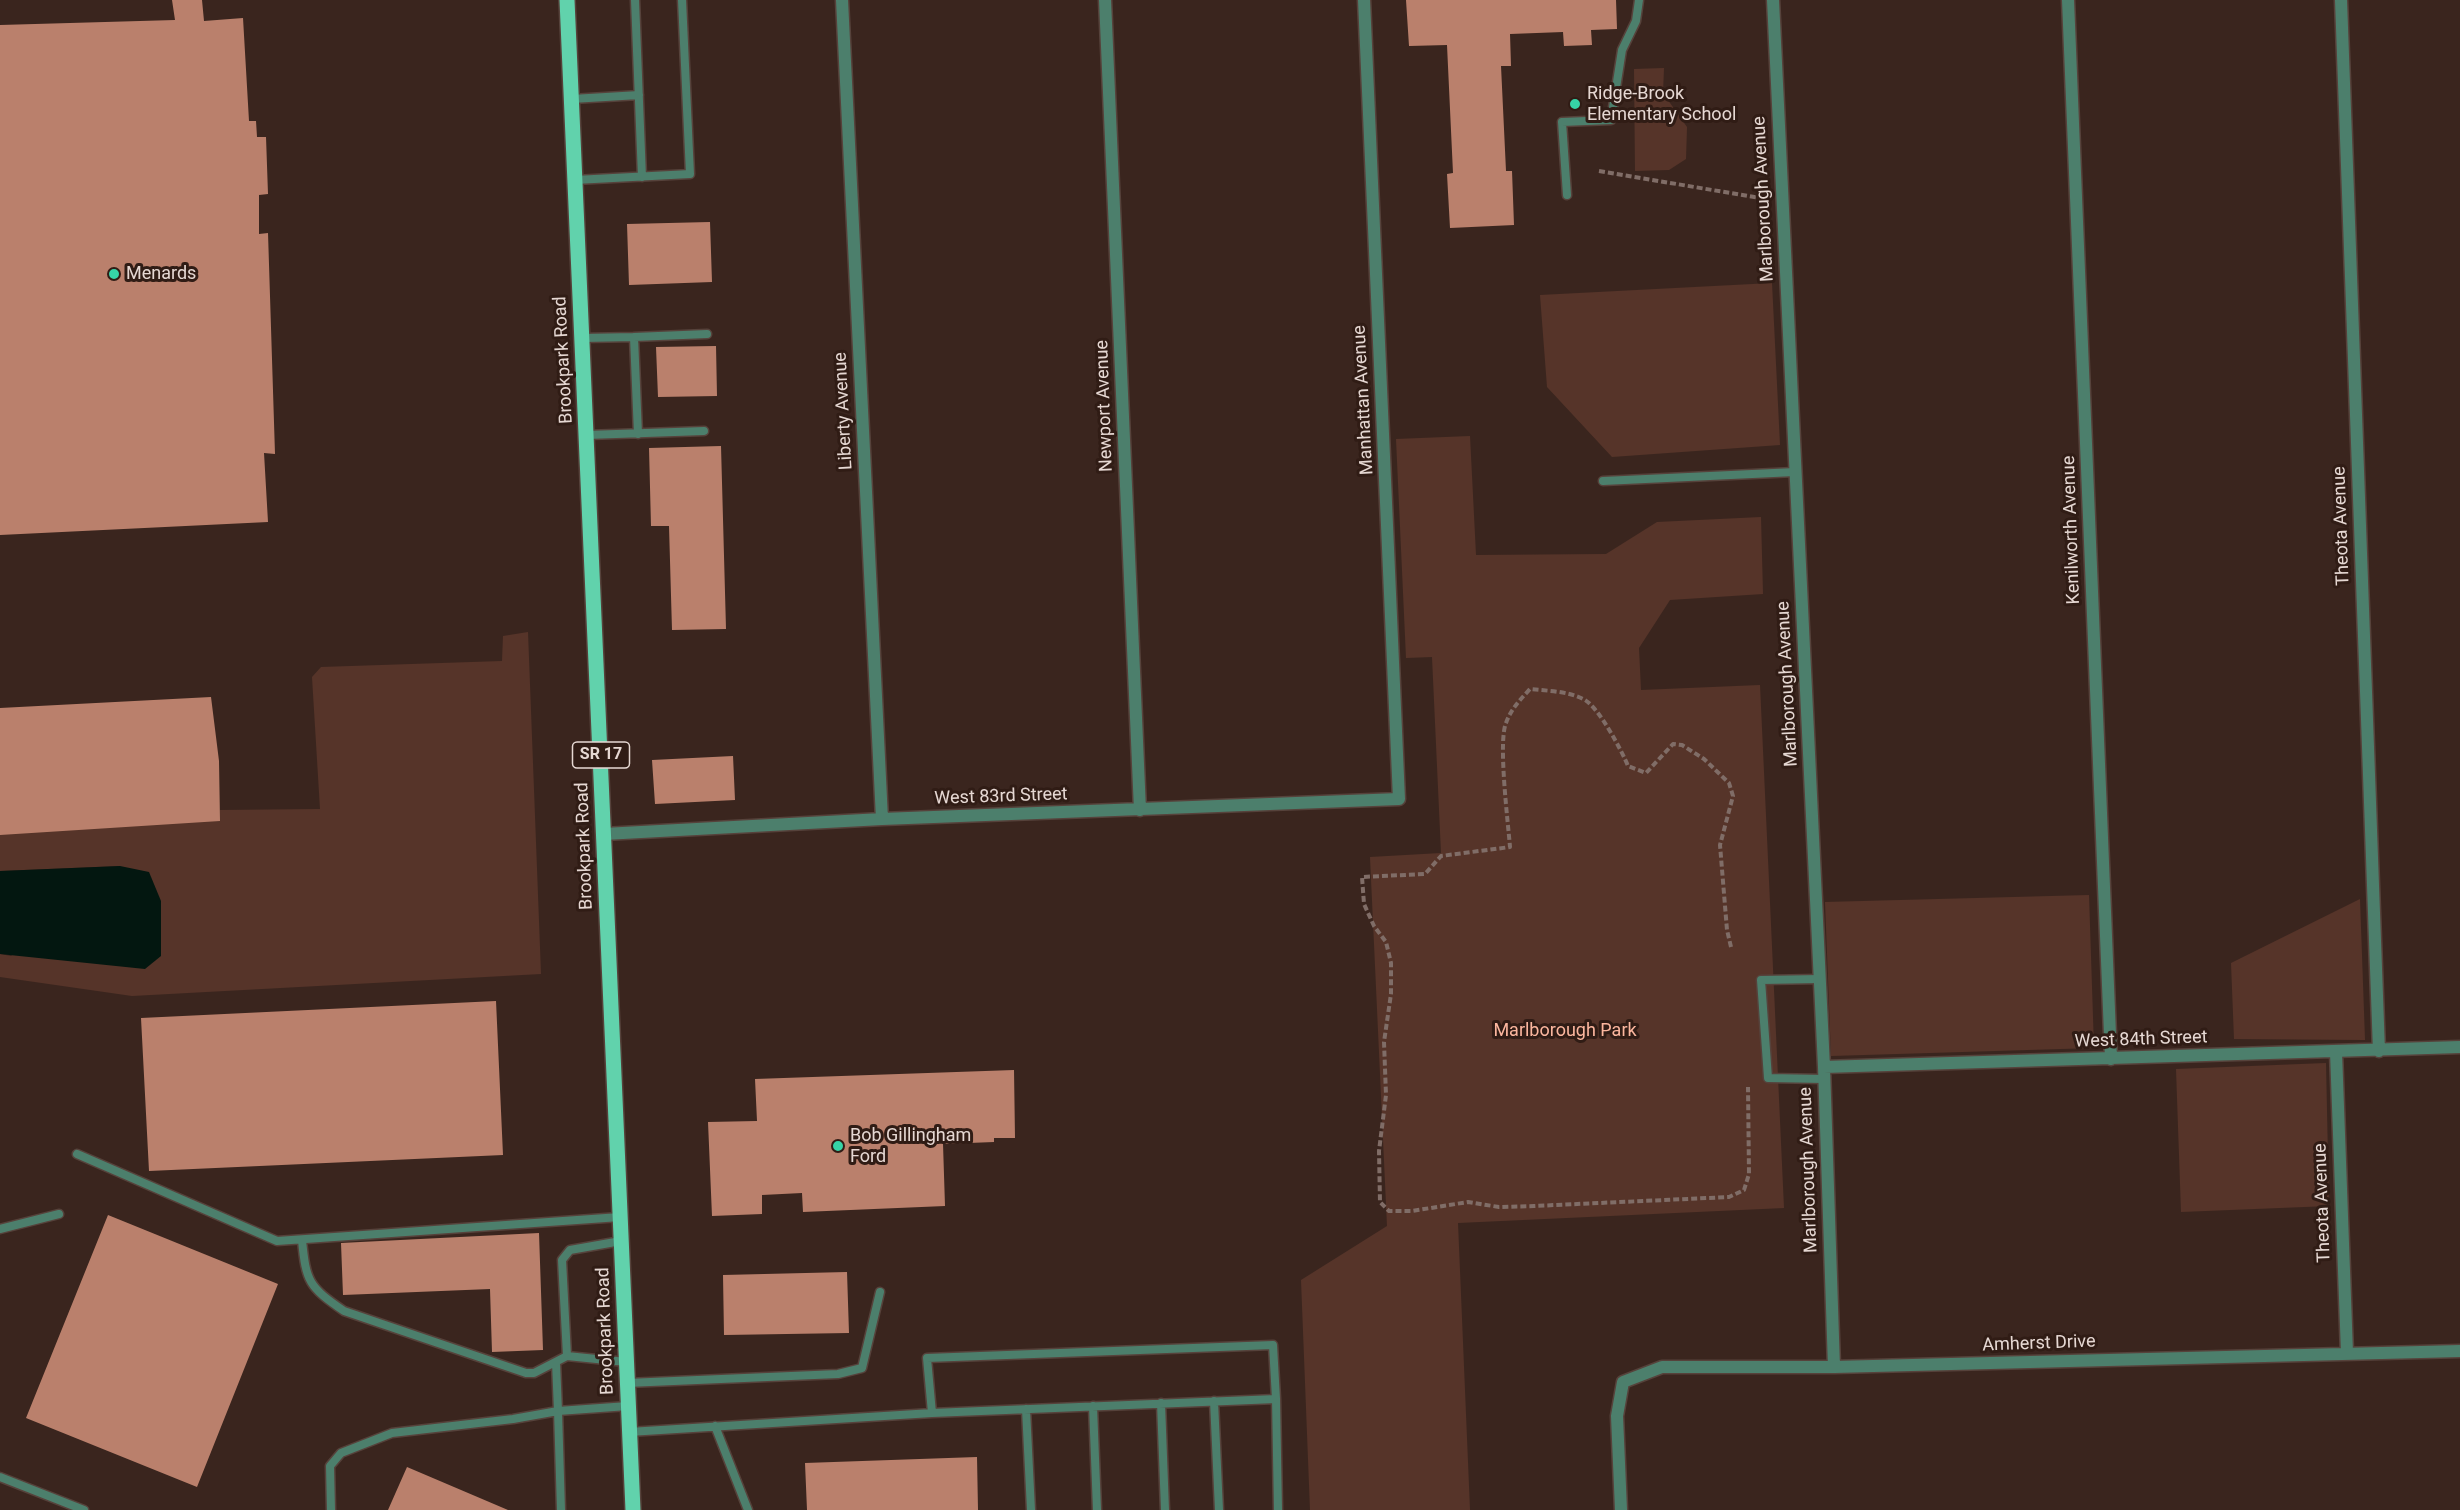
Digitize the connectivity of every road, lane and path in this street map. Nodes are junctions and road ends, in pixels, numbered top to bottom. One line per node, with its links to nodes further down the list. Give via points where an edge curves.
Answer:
1 (567, 0): 12 (main road, Brookpark Road / SR 17)
2 (635, 0): 11 (lane)
3 (682, 0): 14 (lane, via 690,174)
4 (842, 0): 28 (street, Liberty Avenue)
5 (1105, 0): 27 (street, Newport Avenue)
6 (1364, 0): 26 (street, Manhattan Avenue)
7 (1639, 0): 16 (lane, via 1636,21 1622,50 1611,120 1562,123)
8 (1773, 0): 24 (street, Marlborough Avenue)
9 (2068, 0): 35 (street, Kenilworth Avenue)
10 (2341, 0): 33 (street, Theota Avenue)
11 (639, 95): 12 (lane); 14 (lane)
12 (572, 99): 15 (main road, Brookpark Road / SR 17)
13 (1599, 171): 17 (path)
14 (642, 177): 15 (lane)
15 (575, 180): 20 (main road, Brookpark Road / SR 17)
16 (1567, 195)
17 (1760, 198)
18 (707, 334): 19 (lane)
19 (634, 337): 20 (lane); 22 (lane)
20 (583, 338): 23 (main road, Brookpark Road / SR 17)
21 (704, 431): 22 (lane)
22 (638, 434): 23 (lane)
23 (587, 435): 29 (main road, Brookpark Road / SR 17)
24 (1796, 472): 25 (lane); 31 (street, Marlborough Avenue)
25 (1603, 481)
26 (1400, 799): 27 (street, West 83rd Street)
27 (1140, 810): 28 (street, West 83rd Street)
28 (882, 819): 29 (street, West 83rd Street)
29 (604, 834): 40 (main road, Brookpark Road / SR 17)
30 (1731, 947): 37 (path, via 1720,845 1733,796 1729,783 1682,745 1673,744 1646,773 1628,766 1617,741 1586,701 1559,692 1530,689 1504,725 1510,847 1441,856 1425,874 1362,877 1364,904 1386,942 1391,963 1384,1042 1386,1086 1379,1151 1380,1202 1389,1211 1468,1202 1499,1207 1729,1197 1744,1190 1749,1174)
31 (1820, 979): 36 (street, Marlborough Avenue); 36 (lane, via 1761,980 1768,1078)
32 (2460, 1047): 33 (street, West 84th Street)
33 (2379, 1051): 34 (street, West 84th Street)
34 (2336, 1052): 35 (street, West 84th Street); 46 (street, Theota Avenue)
35 (2111, 1059): 36 (street, West 84th Street)
36 (1824, 1073): 50 (street, Marlborough Avenue)
37 (1748, 1087)
38 (77, 1155): 42 (lane, via 277,1241)
39 (59, 1214): 41 (lane)
40 (620, 1217): 42 (lane); 43 (main road, Brookpark Road / SR 17)
41 (0, 1229)
42 (302, 1240): 48 (lane, via 310,1284 344,1311 526,1373)
43 (621, 1241): 47 (lane, via 570,1250 562,1260); 49 (main road, Brookpark Road / SR 17)
44 (880, 1292): 51 (lane, via 862,1368 838,1374)
45 (2460, 1351): 46 (street, Amherst Drive)
46 (2347, 1353): 50 (street, Amherst Drive)
47 (567, 1356): 48 (lane); 49 (lane)
48 (556, 1362): 58 (lane)
49 (626, 1362): 51 (main road, Brookpark Road / SR 17)
50 (1834, 1367): 73 (street, Amherst Drive, via 1662,1367 1623,1382 1617,1416)
51 (627, 1383): 55 (main road, Brookpark Road / SR 17)
52 (1276, 1399): 53 (lane); 59 (lane, via 1273,1345 972,1356 927,1358); 72 (lane)
53 (1214, 1401): 54 (lane); 71 (lane)
54 (1161, 1403): 56 (lane); 70 (lane)
55 (628, 1406): 58 (lane); 61 (main road, Brookpark Road / SR 17)
56 (1094, 1406): 57 (lane); 69 (lane)
57 (1026, 1409): 59 (lane); 68 (lane)
58 (558, 1411): 64 (lane, via 392,1433 341,1453 330,1466); 65 (lane)
59 (932, 1413): 60 (lane)
60 (715, 1426): 61 (lane); 67 (lane)
61 (629, 1432): 66 (main road, Brookpark Road / SR 17)
62 (0, 1477): 63 (lane)
63 (84, 1510)
64 (331, 1510)
65 (561, 1510)
66 (633, 1510)
67 (748, 1510)
68 (1031, 1510)
69 (1097, 1510)
70 (1165, 1510)
71 (1219, 1510)
72 (1278, 1510)
73 (1621, 1510)

